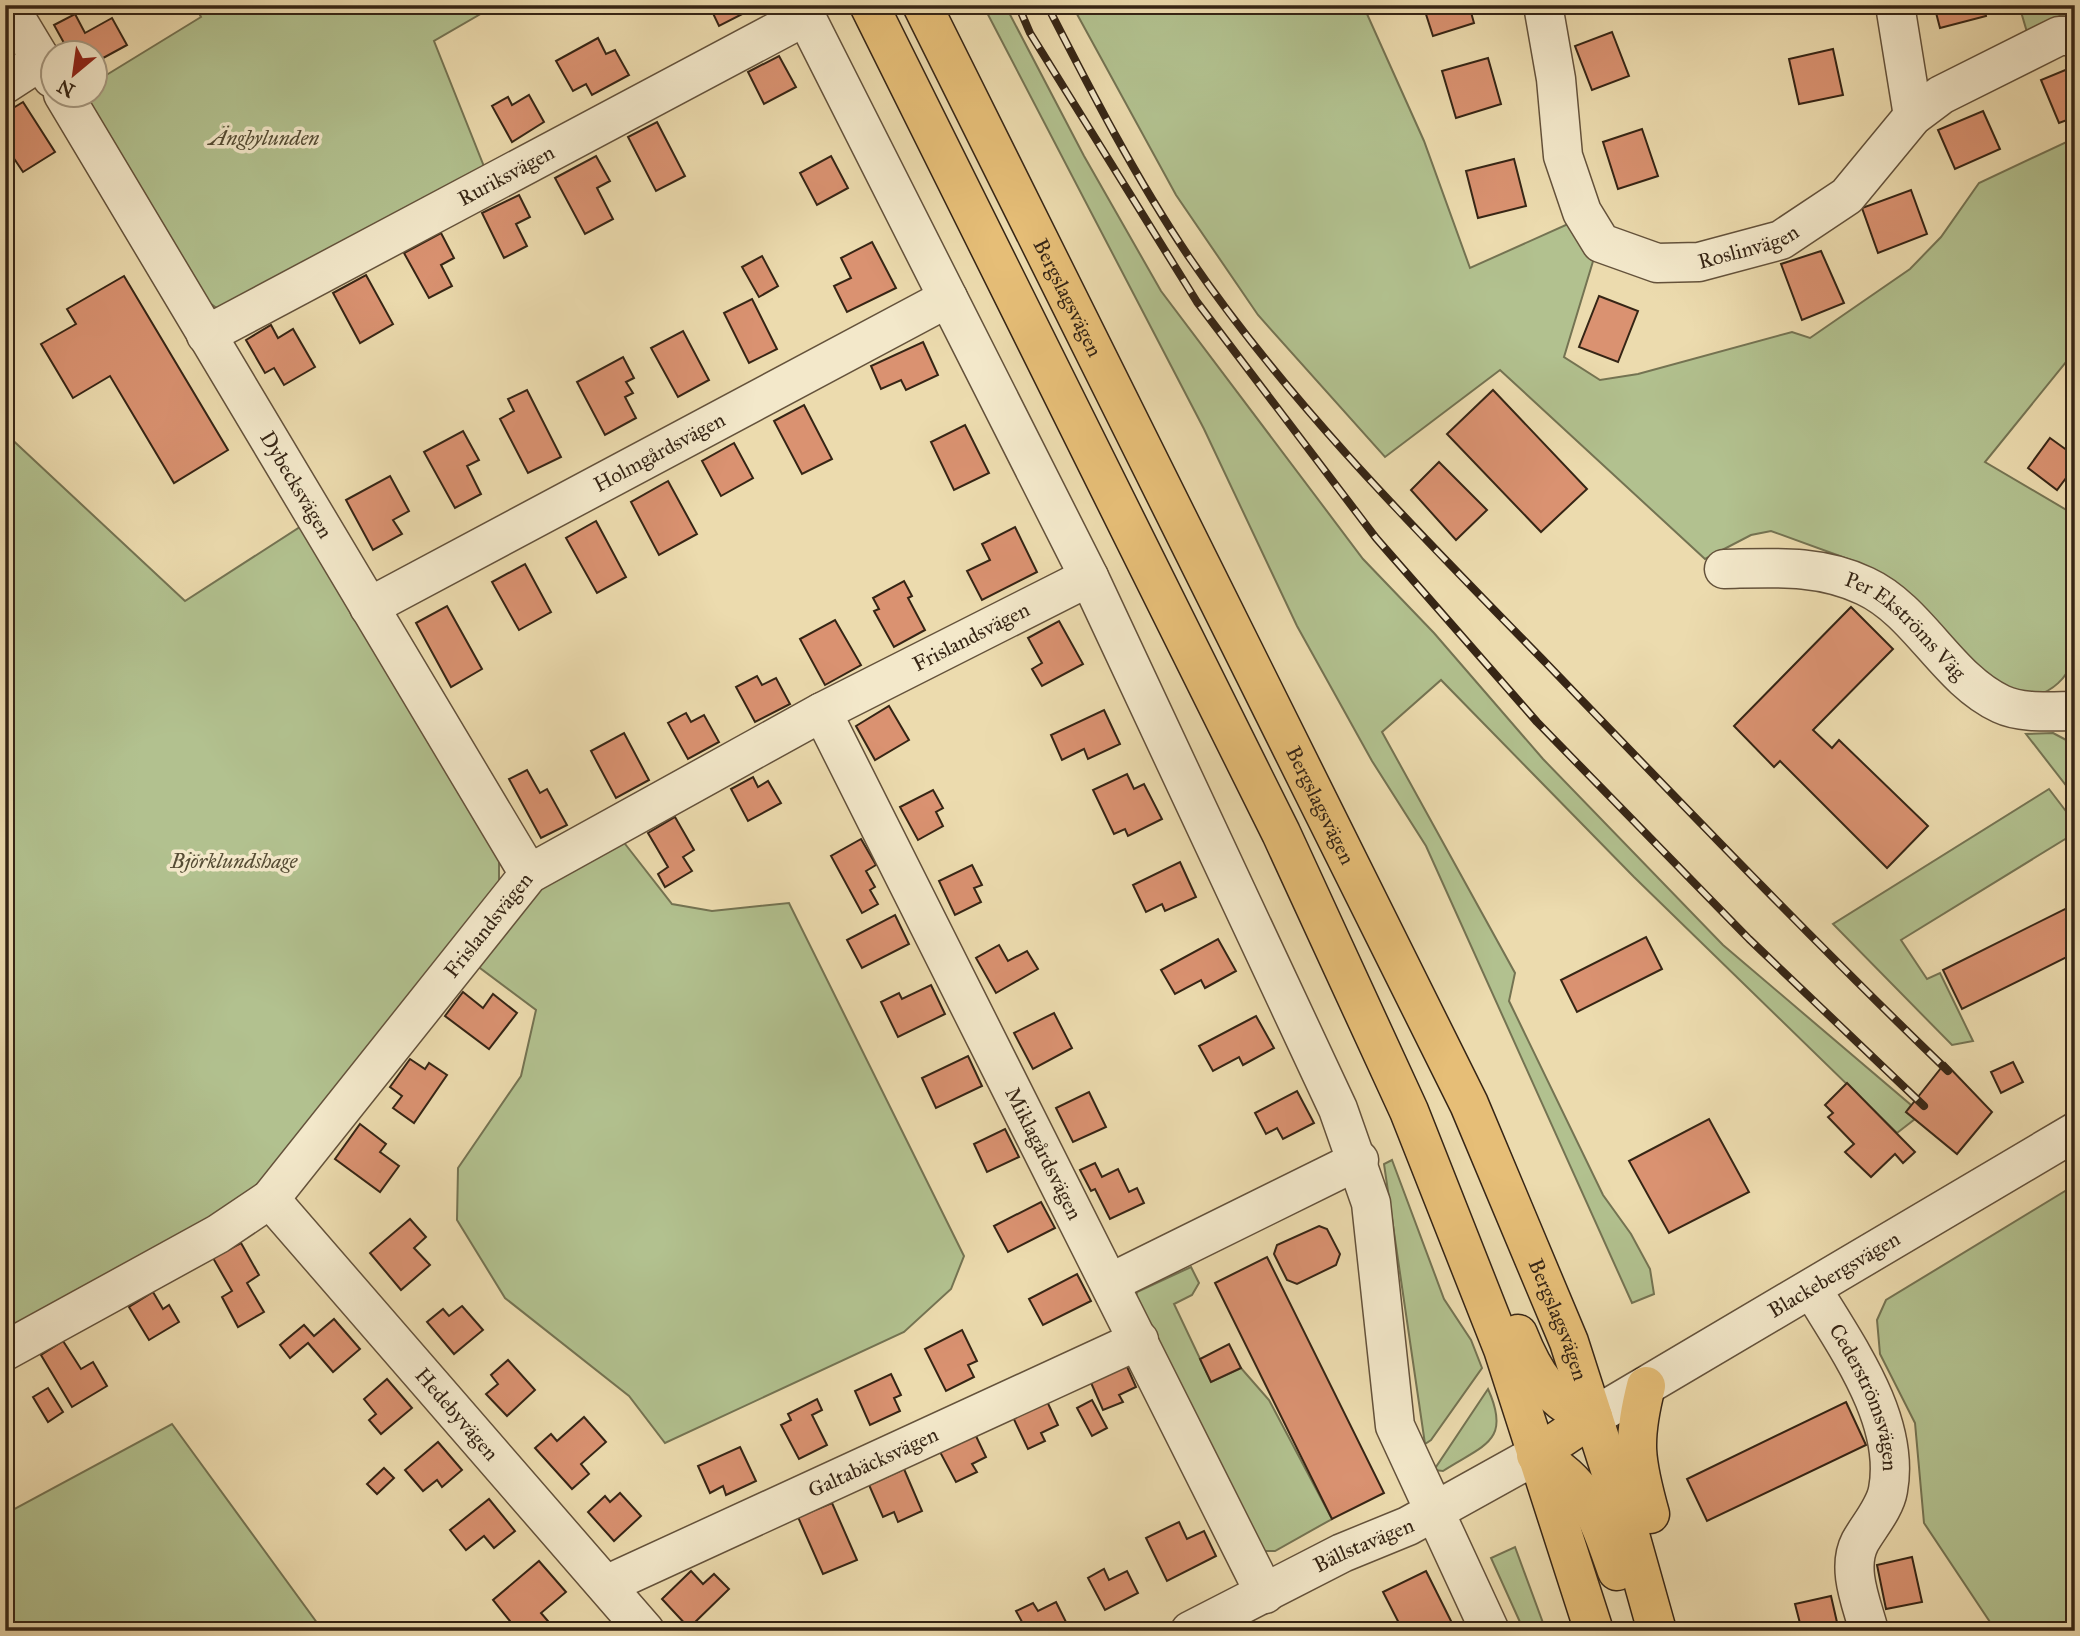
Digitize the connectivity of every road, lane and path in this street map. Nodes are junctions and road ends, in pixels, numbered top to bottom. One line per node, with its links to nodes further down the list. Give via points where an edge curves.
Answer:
1 (8, 5): 8 (street)
2 (869, 5): 21 (main road, via 1263,796)
3 (922, 5): 30 (main road, Bergslagsvägen, via 1469,1104 1569,1342)
4 (1543, 5): 12 (street, Roslinvägen, via 1563,156 1582,212 1601,243 1657,263 1699,262 1781,240 1847,196)
5 (1895, 5): 12 (street)
6 (803, 11): 13 (street); 14 (street, Ruriksvägen)
7 (2075, 36): 12 (street, Roslinvägen, via 2059,36 1941,95)
8 (38, 54)
9 (38, 72): 10 (street)
10 (5, 84)
11 (70, 108): 14 (street, Dybecksvägen)
12 (1913, 116)
13 (948, 298): 16 (street); 17 (street, Holmgårdsvägen)
14 (206, 335): 17 (street, Dybecksvägen)
15 (1724, 569): 18 (street, Per Ekströms Väg, via 1812,568 1864,586 1889,600 1965,677 2001,704)
16 (1089, 577): 19 (street, Frislandsvägen); 23 (street)
17 (369, 607): 20 (street, Dybecksvägen)
18 (2075, 711)
19 (822, 712): 20 (street, Frislandsvägen); 25 (street, Miklagårdsvägen)
20 (529, 874): 24 (street, Frislandsvägen)
21 (1342, 965): 30 (main road, via 1383,1009 1455,1167 1533,1368 1565,1404); 31 (main road, via 1419,1136 1503,1349)
22 (2075, 1132): 26 (street, Blackebergsvägen)
23 (1359, 1160): 25 (street); 32 (street, via 1371,1203 1395,1426)
24 (270, 1199): 28 (street, Frislandsvägen, via 218,1234); 33 (street, Hedebyvägen)
25 (1110, 1283): 27 (street, Miklagårdsvägen)
26 (1812, 1289): 29 (street, Blackebergsvägen); 42 (street, Cederströmsvägen, via 1884,1420 1891,1466 1888,1494 1858,1545 1854,1571)
27 (1139, 1340): 33 (street, Galtabäcksvägen); 34 (street, Miklagårdsvägen)
28 (5, 1351)
29 (1646, 1386): 30 (street, Blackebergsvägen); 41 (main road, via 1635,1431 1635,1454)
30 (1593, 1417): 31 (main road); 40 (main road, Bergslagsvägen)
31 (1536, 1455): 32 (street, Bällstavägen); 38 (main road); 39 (main road, via 1562,1469 1589,1500)
32 (1434, 1512): 34 (street, Bällstavägen); 37 (street)
33 (606, 1585): 35 (street, Hedebyvägen)
34 (1265, 1594): 36 (street, Bällstavägen)
35 (645, 1631)
36 (1190, 1631)
37 (1490, 1631)
38 (1594, 1631)
39 (1637, 1631)
40 (1657, 1631)
41 (1683, 1631)
42 (1869, 1631)

